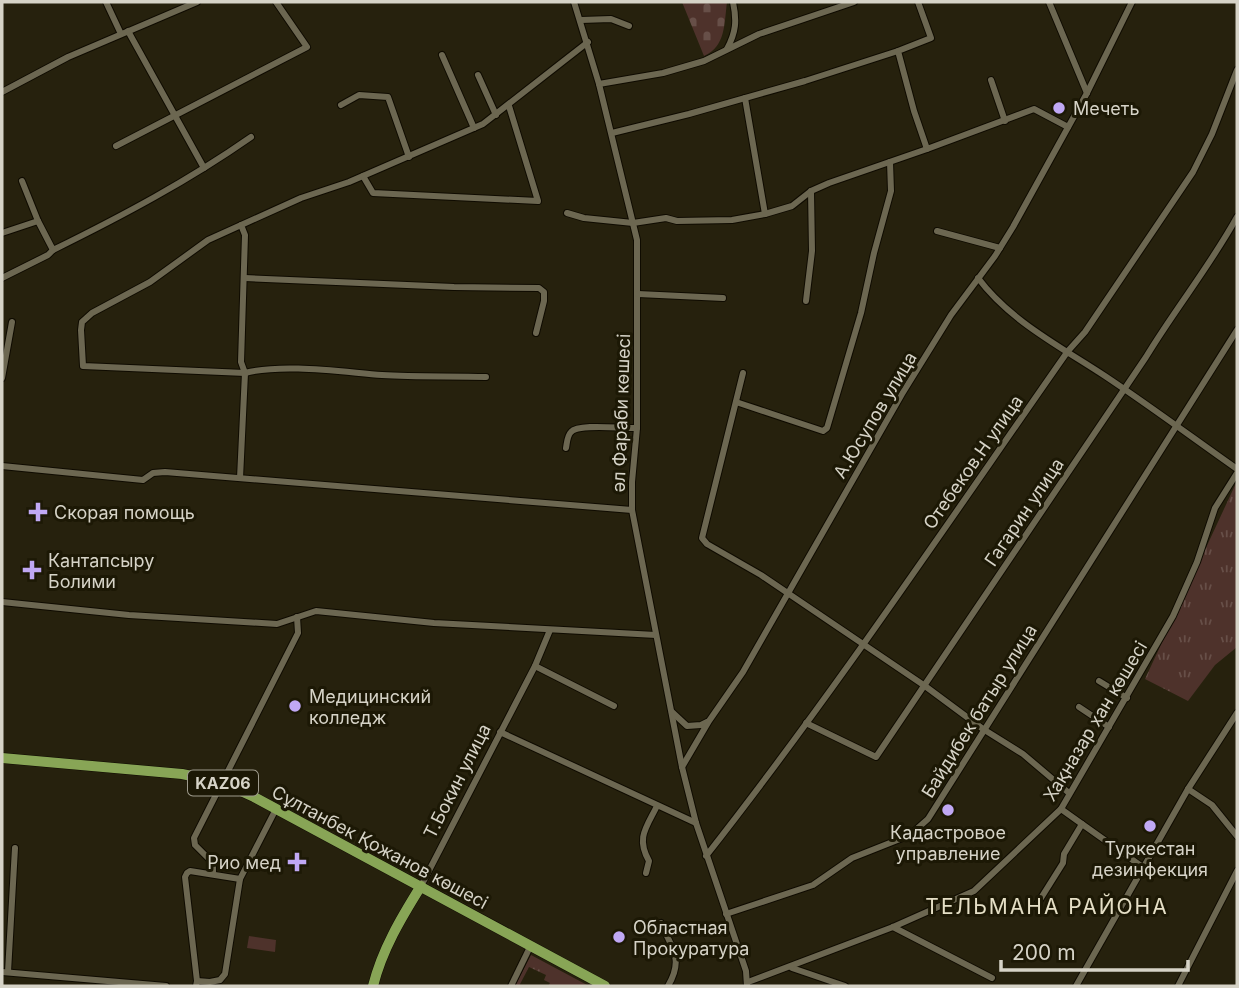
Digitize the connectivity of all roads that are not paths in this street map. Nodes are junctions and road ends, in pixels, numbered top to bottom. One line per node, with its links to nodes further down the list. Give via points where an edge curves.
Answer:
1 (106, 2): 12 (street)
2 (197, 2): 12 (street)
3 (276, 2): 26 (street, via 307,47)
4 (574, 2): 10 (street, әл Фараби көшесі)
5 (733, 2): 14 (street, via 735,34)
6 (854, 2): 14 (street, via 759,34)
7 (918, 2): 15 (street, via 932,38)
8 (1049, 2): 22 (street)
9 (1132, 2): 22 (street, А.Юсупов улица)
10 (581, 20): 11 (street, via 611,19); 13 (street, әл Фараби көшесі)
11 (629, 26)
12 (125, 33): 21 (street); 26 (street)
13 (588, 42): 20 (street, әл Фараби көшесі); 25 (street)
14 (726, 51): 20 (street, via 663,73)
15 (898, 51): 23 (street); 34 (street)
16 (442, 55): 30 (street)
17 (1237, 70): 60 (street, Отебеков.Н улица, via 1193,172)
18 (478, 75): 27 (street)
19 (991, 80): 28 (street)
20 (599, 84): 31 (street, әл Фараби көшесі)
21 (2, 92)
22 (1087, 93): 29 (street, А.Юсупов улица)
23 (745, 98): 31 (street); 42 (street)
24 (341, 105): 35 (street, via 359,95 388,97)
25 (509, 106): 27 (street); 38 (street, via 538,201 373,193)
26 (176, 115): 33 (street); 37 (street)
27 (496, 115): 30 (street)
28 (1005, 121): 29 (street, via 1034,109); 34 (street)
29 (1068, 127): 49 (street, А.Юсупов улица)
30 (474, 128): 35 (street)
31 (612, 133): 45 (street, әл Фараби көшесі)
32 (251, 137): 37 (street)
33 (116, 146)
34 (927, 149): 36 (street)
35 (409, 157): 38 (street)
36 (890, 162): 40 (street); 66 (street, via 891,191 827,428 822,431)
37 (204, 169): 50 (street)
38 (363, 176): 46 (street)
39 (22, 181): 44 (street)
40 (811, 191): 42 (street, via 792,206); 56 (street, via 812,251)
41 (567, 214): 45 (street)
42 (765, 214): 45 (street)
43 (1237, 217): 65 (street, Гагарин улица)
44 (38, 221): 48 (street); 50 (street)
45 (633, 223): 54 (street, әл Фараби көшесі)
46 (242, 225): 52 (street); 61 (street, via 208,240 150,282 92,313 80,330 83,366)
47 (937, 231): 49 (street)
48 (2, 233)
49 (1000, 248): 53 (street, А.Юсупов улица)
50 (53, 250): 51 (street)
51 (2, 278)
52 (245, 278): 59 (street, via 539,288 544,301); 61 (street, via 241,362)
53 (978, 278): 60 (street, via 993,299); 74 (street, А.Юсупов улица, via 902,394)
54 (638, 294): 55 (street); 68 (street, әл Фараби көшесі)
55 (723, 298)
56 (806, 301)
57 (12, 322): 64 (street)
58 (1237, 330): 67 (street, Байдибек батыр улица)
59 (536, 332)
60 (1068, 351): 65 (street); 79 (street, Отебеков.Н улица)
61 (245, 373): 63 (street, via 304,370); 72 (street)
62 (743, 373): 66 (street)
63 (486, 377)
64 (2, 378)
65 (1124, 389): 67 (street); 82 (street, Гагарин улица)
66 (736, 402): 74 (street, via 702,538)
67 (1177, 427): 71 (street); 92 (street, Байдибек батыр улица)
68 (637, 428): 69 (street, via 573,429); 73 (street, әл Фараби көшесі)
69 (566, 448)
70 (2, 466): 72 (street, via 143,480 165,472)
71 (1237, 471): 83 (street, Хақназар хан көшесі, via 1215,508 1173,616)
72 (240, 478): 73 (street)
73 (632, 510): 78 (street, әл Фараби көшесі)
74 (788, 592): 79 (street); 88 (street, А.Юсупов улица)
75 (2, 602): 76 (street, via 277,624)
76 (297, 617): 77 (street, via 316,611); 96 (street, via 298,634)
77 (550, 630): 78 (street); 80 (street, Т.Бокин улица)
78 (656, 635): 86 (street, әл Фараби көшесі)
79 (862, 645): 82 (street); 89 (street, Отебеков.Н улица)
80 (535, 666): 84 (street); 93 (street, Т.Бокин улица)
81 (1099, 681): 83 (street)
82 (925, 686): 89 (street, Гагарин улица, via 876,757); 92 (street)
83 (1127, 698): 91 (street, Хақназар хан көшесі)
84 (614, 706)
85 (1079, 707): 91 (street)
86 (671, 710): 88 (street, via 687,726); 95 (street, әл Фараби көшесі)
87 (1237, 713): 90 (street)
88 (709, 721): 95 (street, А.Юсупов улица)
89 (806, 723): 106 (street, Отебеков.Н улица)
90 (1235, 724): 97 (street)
91 (1109, 727): 98 (street, Хақназар хан көшесі)
92 (983, 729): 98 (street, via 1023,754); 114 (street, Байдибек батыр улица, via 921,828 852,858 813,885)
93 (500, 732): 99 (street); 112 (street, Т.Бокин улица)
94 (2, 758): 96 (main road, Сұлтанбек Қожанов көшесі / KАZ06, via 182,774)
95 (682, 767): 102 (street, әл Фараби көшесі)
96 (221, 782): 101 (main road, Сұлтанбек Қожанов көшесі / KАZ06); 110 (street, via 194,843 212,863)
97 (1188, 789): 104 (street, via 1212,805); 107 (street)
98 (1069, 793): 100 (street, Хақназар хан көшесі)
99 (657, 806): 102 (street); 109 (street, via 642,835 649,861)
100 (1060, 808): 103 (street); 116 (street, Хақназар хан көшесі, via 974,891)
101 (276, 809): 111 (street); 112 (main road, Сұлтанбек Қожанов көшесі / KАZ06)
102 (696, 823): 106 (street, әл Фараби көшесі)
103 (1082, 824): 107 (street); 113 (street)
104 (1236, 834)
105 (15, 848): 119 (street)
106 (706, 856): 114 (street, әл Фараби көшесі)
107 (1144, 868): 129 (street)
108 (1237, 871): 130 (street)
109 (646, 873)
110 (213, 874): 111 (street); 121 (street, via 190,871 185,877)
111 (240, 879): 121 (street, via 225,974 220,980)
112 (421, 886): 117 (main road, Сұлтанбек Қожанов көшесі / KАZ06); 124 (main road, Т.Бокин улица, via 384,951)
113 (1037, 906)
114 (726, 914): 122 (street, әл Фараби көшесі)
115 (661, 923): 127 (street, via 677,967)
116 (893, 927): 118 (street, Хақназар хан көшесі); 120 (street)
117 (530, 947): 125 (street); 126 (main road, Сұлтанбек Қожанов көшесі / KАZ06)
118 (790, 968): 122 (street, Хақназар хан көшесі); 128 (street)
119 (5, 972): 123 (street)
120 (992, 978)
121 (197, 984)
122 (748, 984)
123 (166, 986)
124 (373, 986)
125 (510, 986)
126 (606, 986)
127 (668, 986)
128 (845, 986)
129 (1076, 986)
130 (1178, 986)

